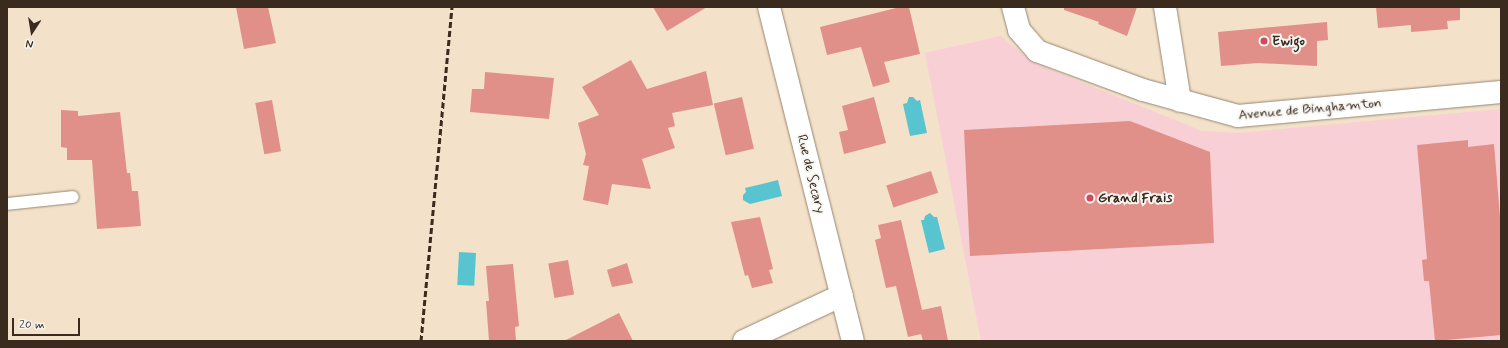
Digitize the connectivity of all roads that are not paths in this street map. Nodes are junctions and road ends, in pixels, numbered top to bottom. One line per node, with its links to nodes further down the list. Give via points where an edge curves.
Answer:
1 (769, 7): 8 (street, Rue de Secary)
2 (1013, 7): 5 (street, Avenue de Binghamton, via 1019,30 1037,51)
3 (1165, 7): 5 (street)
4 (1501, 92): 5 (street, Avenue de Binghamton, via 1238,116)
5 (1180, 101)
6 (73, 197): 7 (lane)
7 (7, 204)
8 (842, 295): 9 (street); 10 (street, Rue de Secary)
9 (744, 341)
10 (853, 341)

